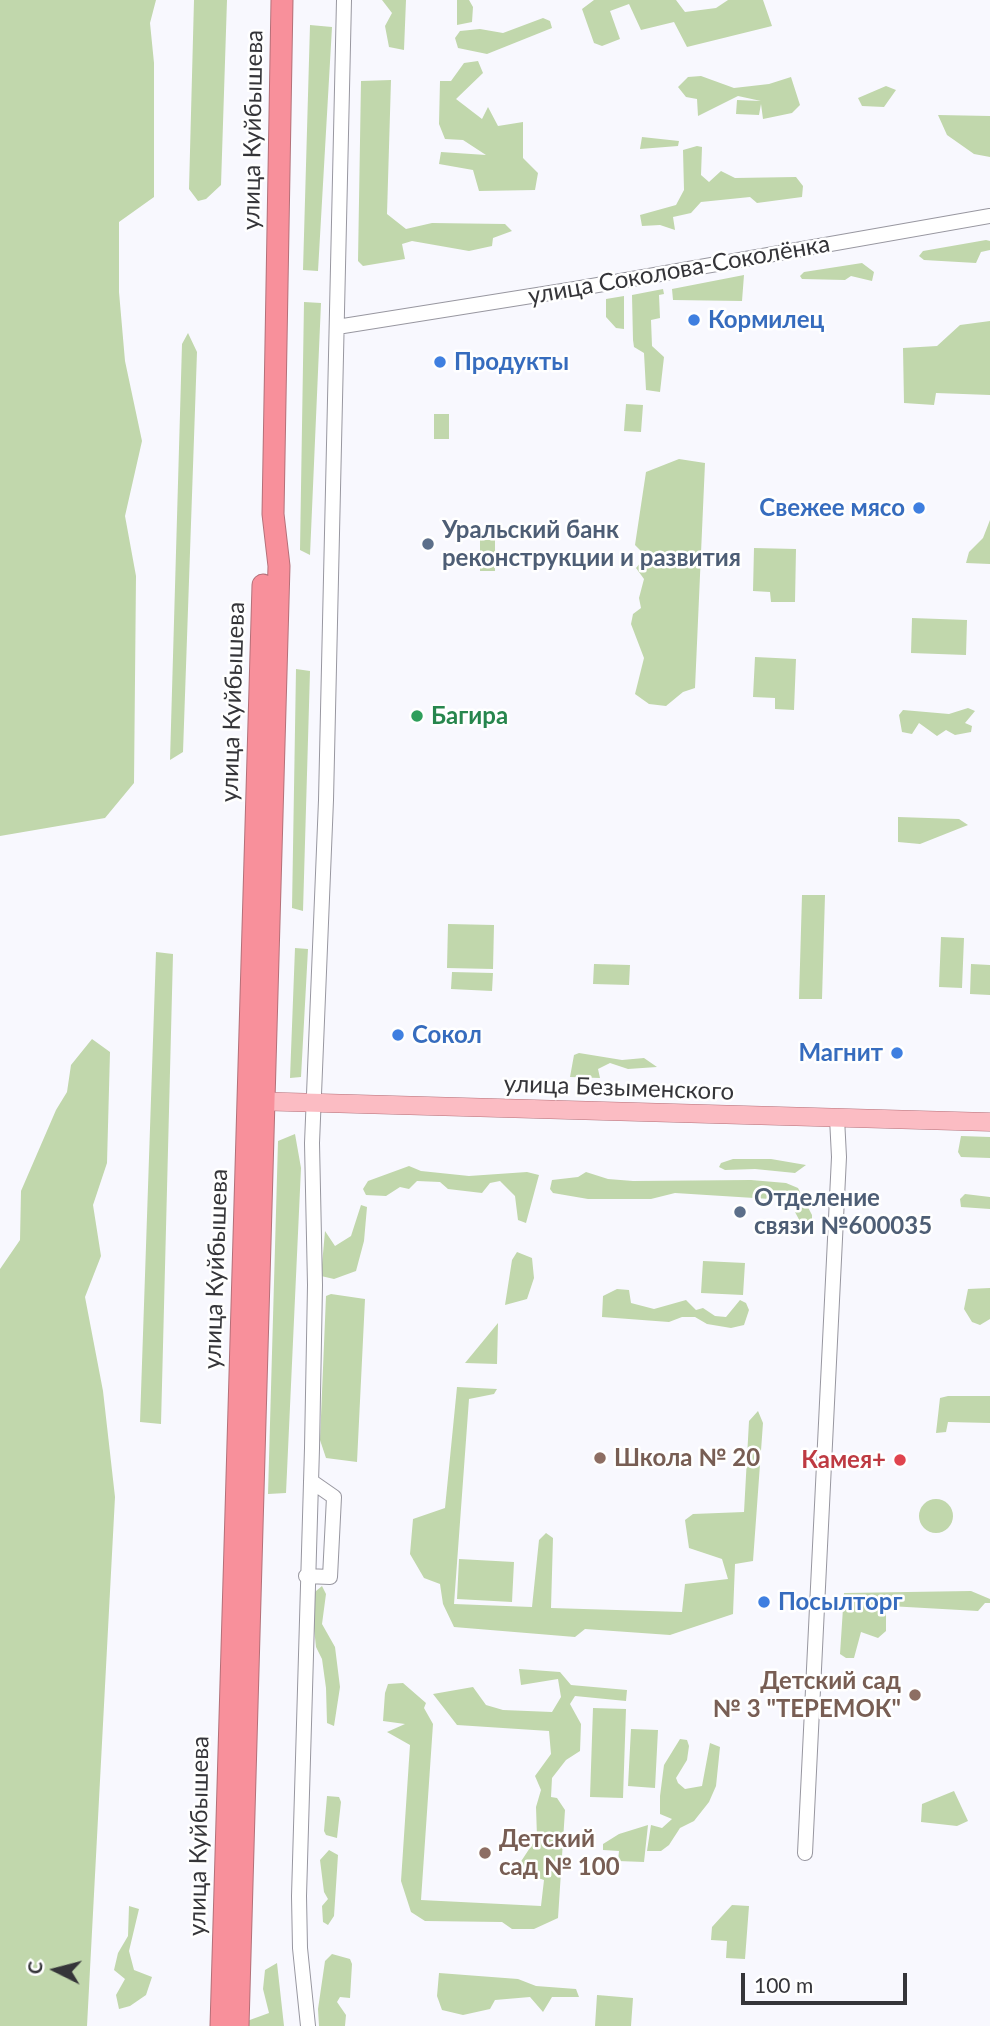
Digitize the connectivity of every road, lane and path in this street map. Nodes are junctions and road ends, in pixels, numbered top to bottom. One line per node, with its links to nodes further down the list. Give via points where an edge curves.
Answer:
1 (282, 0): 5 (highway, улица Куйбышева, via 273,514 264,567)
2 (344, 0): 4 (street)
3 (990, 216): 4 (street, улица Соколова-Соколёнка)
4 (337, 327): 6 (street)
5 (255, 1101): 6 (main road, улица Безыменского); 12 (highway, улица Куйбышева); 13 (highway, улица Куйбышева)
6 (314, 1102): 7 (main road, улица Безыменского); 9 (street)
7 (837, 1118): 8 (main road, улица Безыменского); 11 (street, via 839,1167)
8 (990, 1122)
9 (311, 1481): 10 (street); 10 (street, via 334,1497 330,1577)
10 (306, 1576): 14 (street, via 299,1896)
11 (805, 1853)
12 (221, 2026)
13 (238, 2026)
14 (308, 2026)

